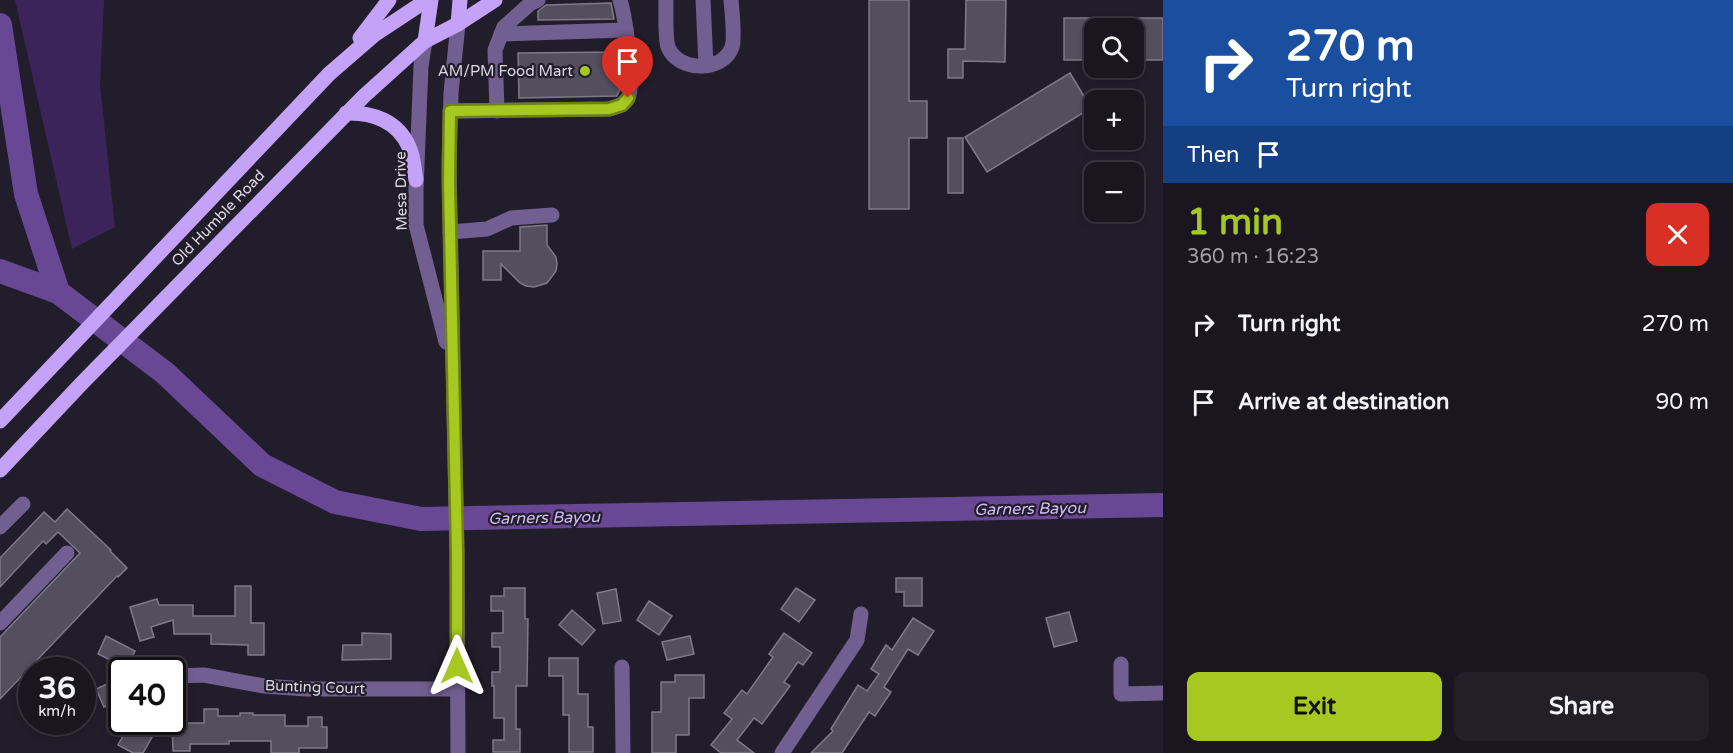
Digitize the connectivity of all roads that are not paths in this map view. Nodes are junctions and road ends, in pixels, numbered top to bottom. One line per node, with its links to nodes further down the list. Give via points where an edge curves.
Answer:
1 (389, 0): 15 (main road)
2 (429, 0): 13 (main road, Mesa Drive); 15 (main road, Old Humble Road, via 374,35)
3 (460, 0): 10 (main road)
4 (495, 0): 10 (main road, Old Humble Road)
5 (538, 0): 12 (street, via 504,27)
6 (620, 0): 11 (street)
7 (666, 0): 14 (street, via 668,46 674,57 686,65)
8 (703, 0): 14 (street)
9 (731, 0): 14 (street, via 733,46 725,59)
10 (458, 24): 13 (main road, Old Humble Road); 16 (street, Mesa Drive)
11 (626, 30): 12 (street); 17 (street, via 630,85 622,105 609,109)
12 (501, 34): 17 (street, via 495,50)
13 (425, 41): 18 (main road, Old Humble Road); 19 (street, Mesa Drive)
14 (706, 65)
15 (335, 69): 23 (main road, Old Humble Road)
16 (450, 111): 17 (street); 21 (street, Mesa Drive)
17 (497, 111)
18 (346, 113): 19 (main road, via 361,112 389,122 410,148); 24 (main road, Old Humble Road)
19 (416, 180): 22 (street, Mesa Drive, via 416,225)
20 (552, 215): 21 (street, via 511,218 487,229)
21 (450, 232): 22 (street, Mesa Drive)
22 (454, 377): 33 (street, Mesa Drive)
23 (0, 421)
24 (0, 470)
25 (23, 504): 26 (street)
26 (0, 527)
27 (67, 553): 29 (street)
28 (861, 614): 37 (street, via 857,640)
29 (0, 623)
30 (1121, 664): 34 (street, via 1121,694)
31 (622, 667): 36 (street)
32 (186, 676): 33 (street, Bunting Court, via 306,688)
33 (457, 688): 35 (street, Mesa Drive)
34 (1163, 693)
35 (458, 753)
36 (623, 753)
37 (782, 753)

